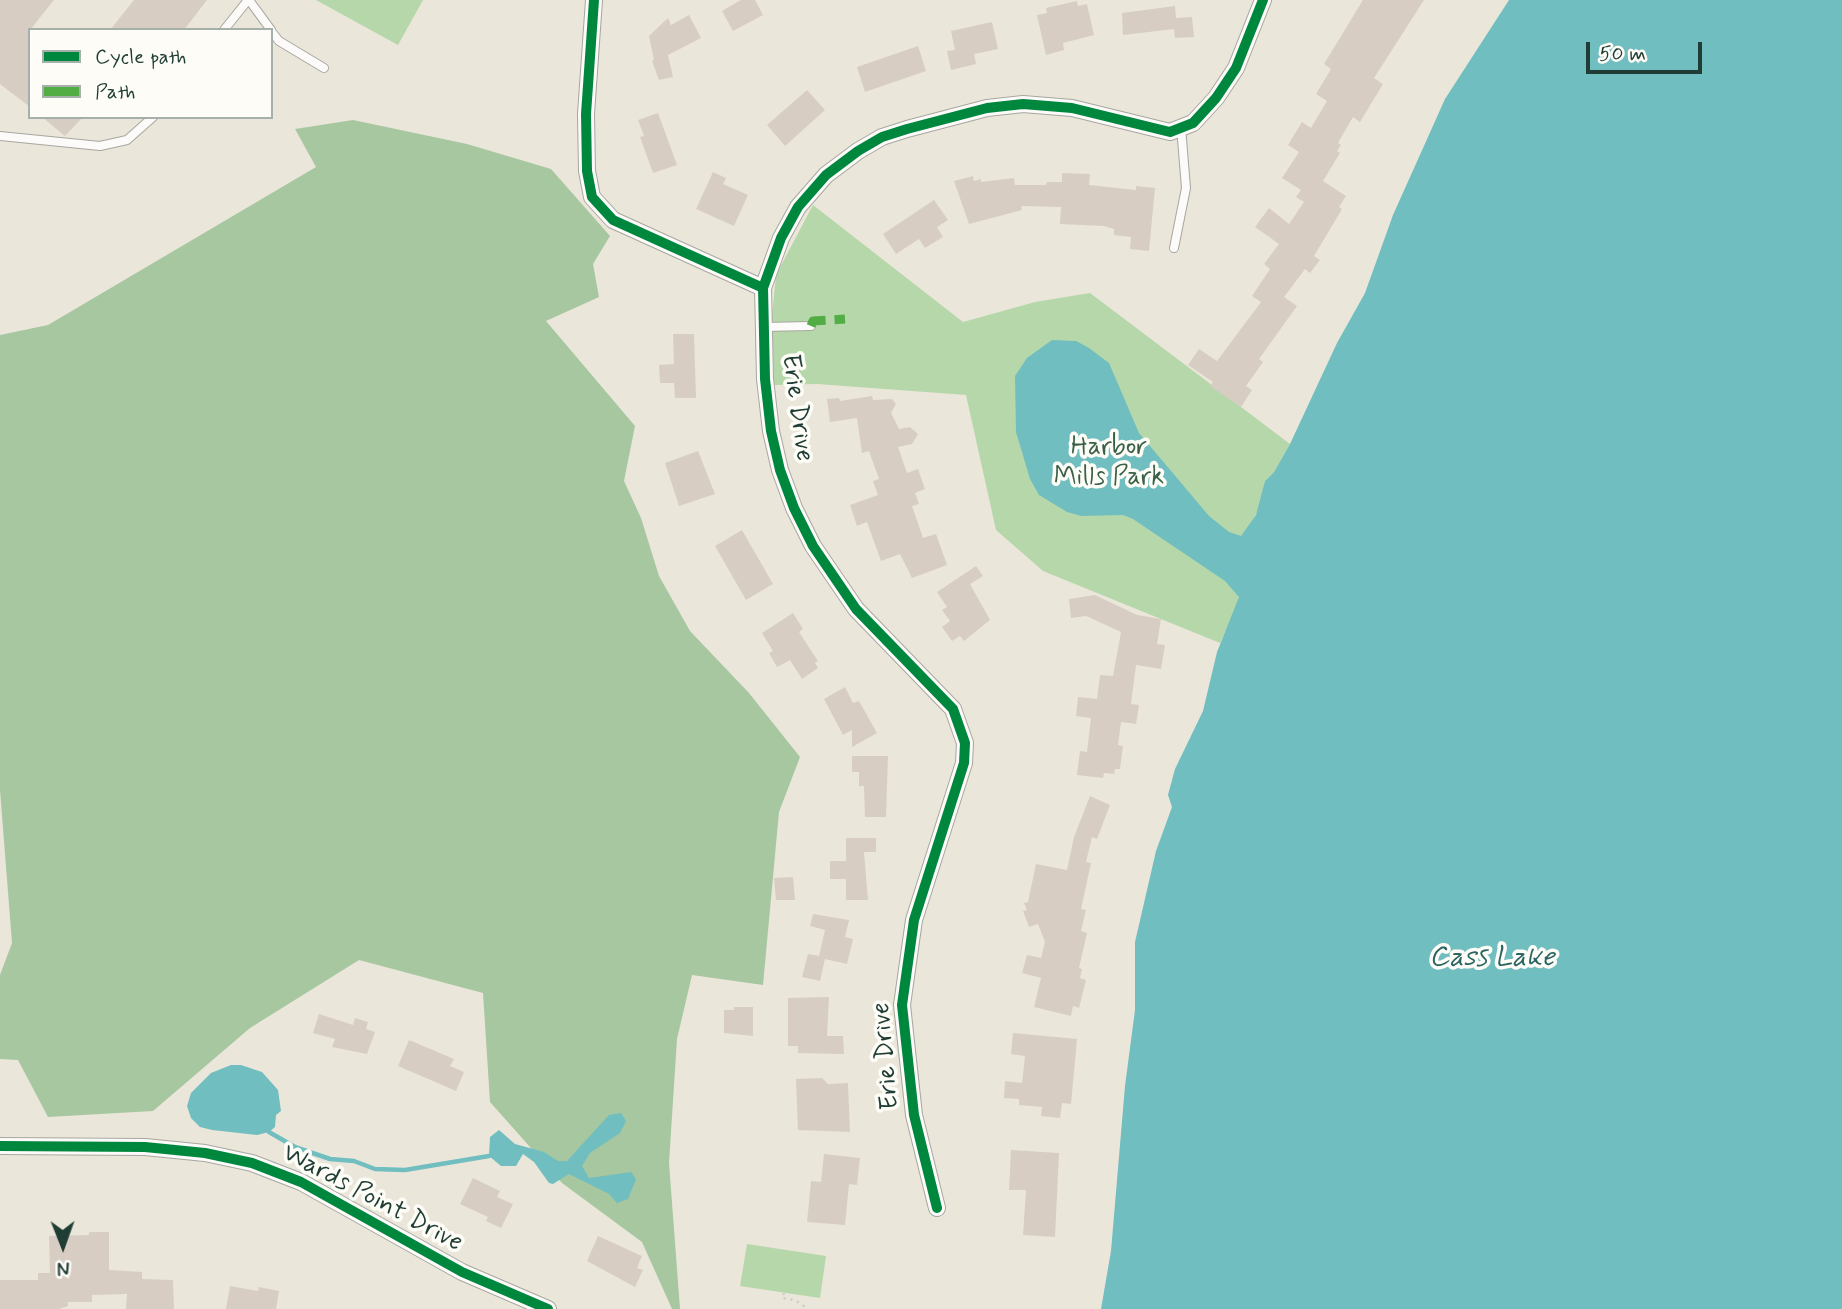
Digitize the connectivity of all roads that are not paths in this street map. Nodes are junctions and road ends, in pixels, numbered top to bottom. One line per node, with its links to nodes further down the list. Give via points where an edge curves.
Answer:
1 (248, 0): 4 (lane); 5 (lane)
2 (593, 0): 12 (street, via 586,114 592,197 613,220)
3 (1263, 0): 9 (street, via 1229,78 1193,123)
4 (226, 28)
5 (269, 28)
6 (273, 33): 7 (lane)
7 (324, 68)
8 (151, 119): 10 (lane, via 127,140 100,146)
9 (1181, 127): 11 (lane, via 1186,188); 12 (street, Erie Drive, via 1170,132 1072,108 1023,104 987,108 882,137 826,175 798,207)
10 (0, 136)
11 (1174, 248)
12 (763, 289): 14 (street, Erie Drive)
13 (811, 326): 14 (lane)
14 (763, 327): 16 (street, Erie Drive, via 771,431 780,470 808,537 856,609 953,709 965,743 964,763 914,920 902,1005 914,1115)
15 (0, 1146): 17 (street, Wards Point Drive, via 145,1147 253,1163 309,1186 462,1272)
16 (937, 1208)
17 (548, 1309)

